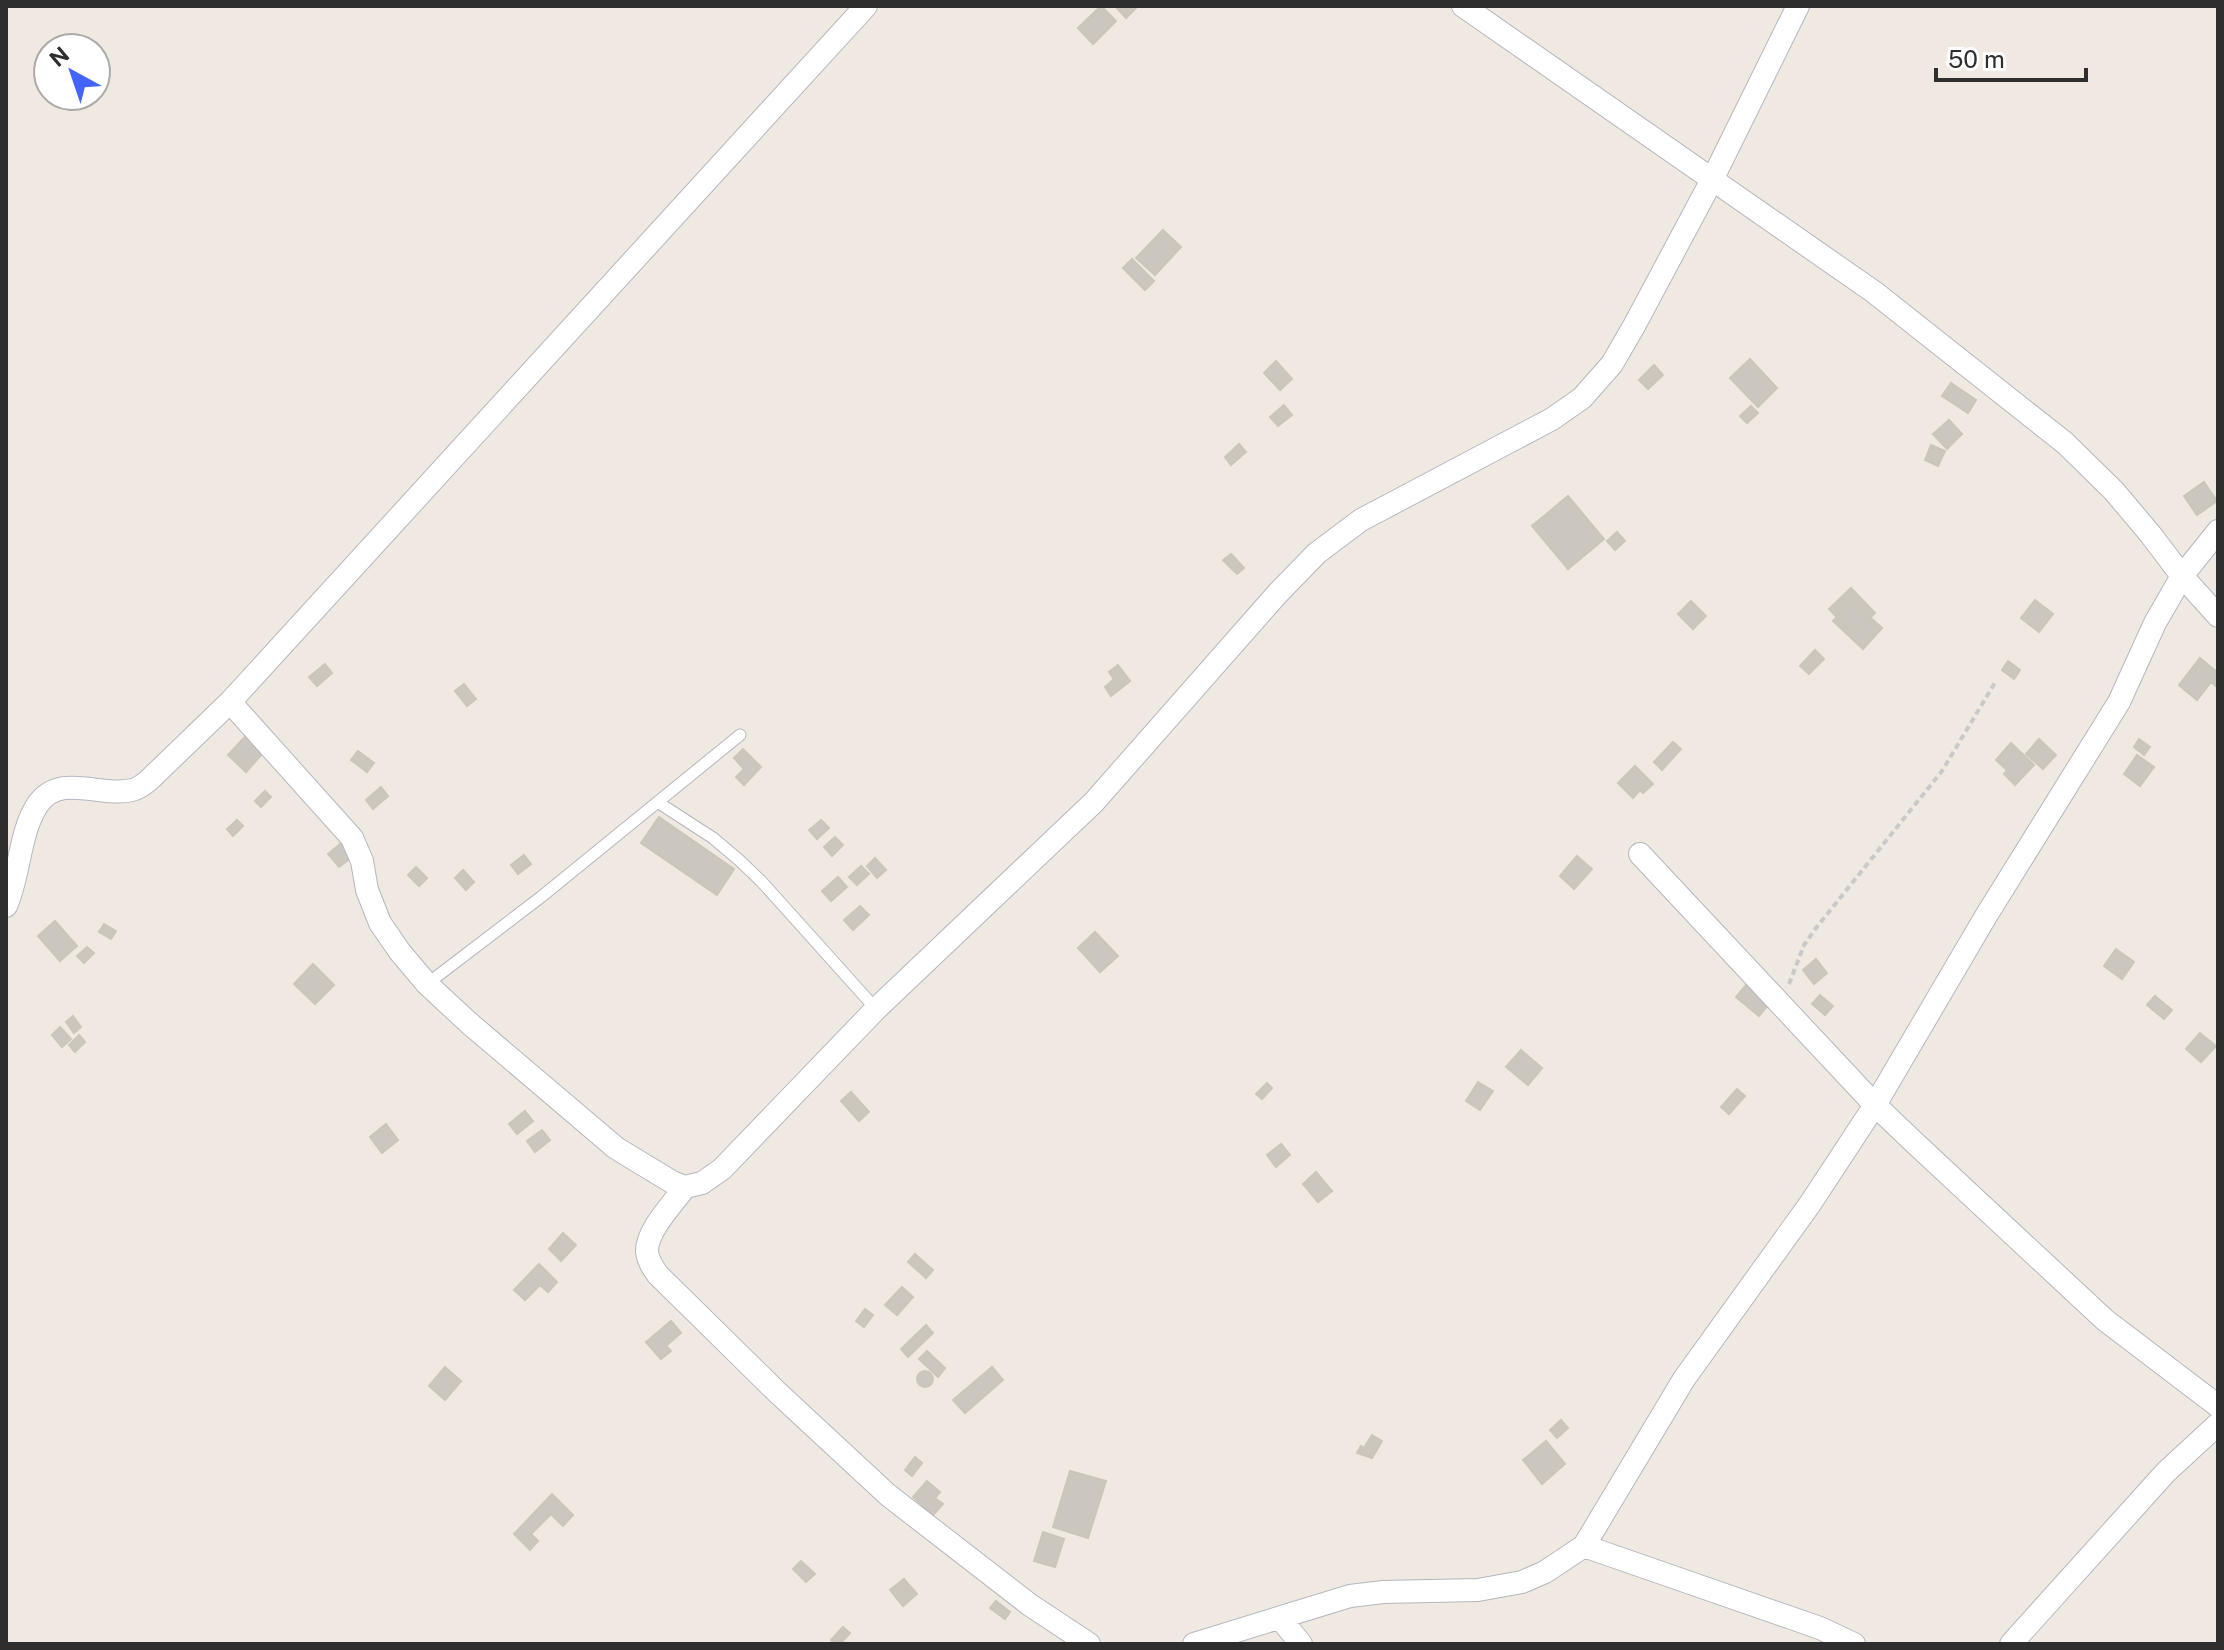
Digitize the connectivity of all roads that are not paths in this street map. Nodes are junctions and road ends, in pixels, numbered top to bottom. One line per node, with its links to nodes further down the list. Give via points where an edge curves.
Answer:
1 (866, 6): 8 (street)
2 (1463, 6): 4 (street)
3 (1798, 6): 4 (street)
4 (1713, 178): 6 (street, via 1874,292 2065,443 2114,491); 14 (street, via 1627,339 1582,398 1361,520 1317,553 1094,802)
5 (2218, 531): 6 (street)
6 (2182, 576): 7 (street); 15 (street, via 2119,702)
7 (2218, 616)
8 (230, 702): 12 (street, via 136,790 70,786 53,791 29,825); 13 (street, via 352,838 380,923)
9 (740, 735): 10 (lane)
10 (659, 803): 13 (lane); 14 (lane, via 739,860)
11 (1640, 854): 15 (street)
12 (6, 906)
13 (427, 984): 16 (street, via 616,1148)
14 (876, 1009): 16 (street, via 722,1169)
15 (1875, 1105): 17 (street, via 2105,1320); 19 (street, via 1684,1379)
16 (685, 1187): 21 (street, via 648,1242 650,1263 658,1275 888,1495)
17 (2218, 1406)
18 (2218, 1424): 25 (street, via 2166,1472)
19 (1584, 1546): 20 (street, via 1522,1582 1478,1590 1350,1596); 24 (street)
20 (1280, 1618): 22 (street); 23 (street)
21 (1089, 1644)
22 (1194, 1644)
23 (1301, 1644)
24 (1854, 1644)
25 (2011, 1644)

